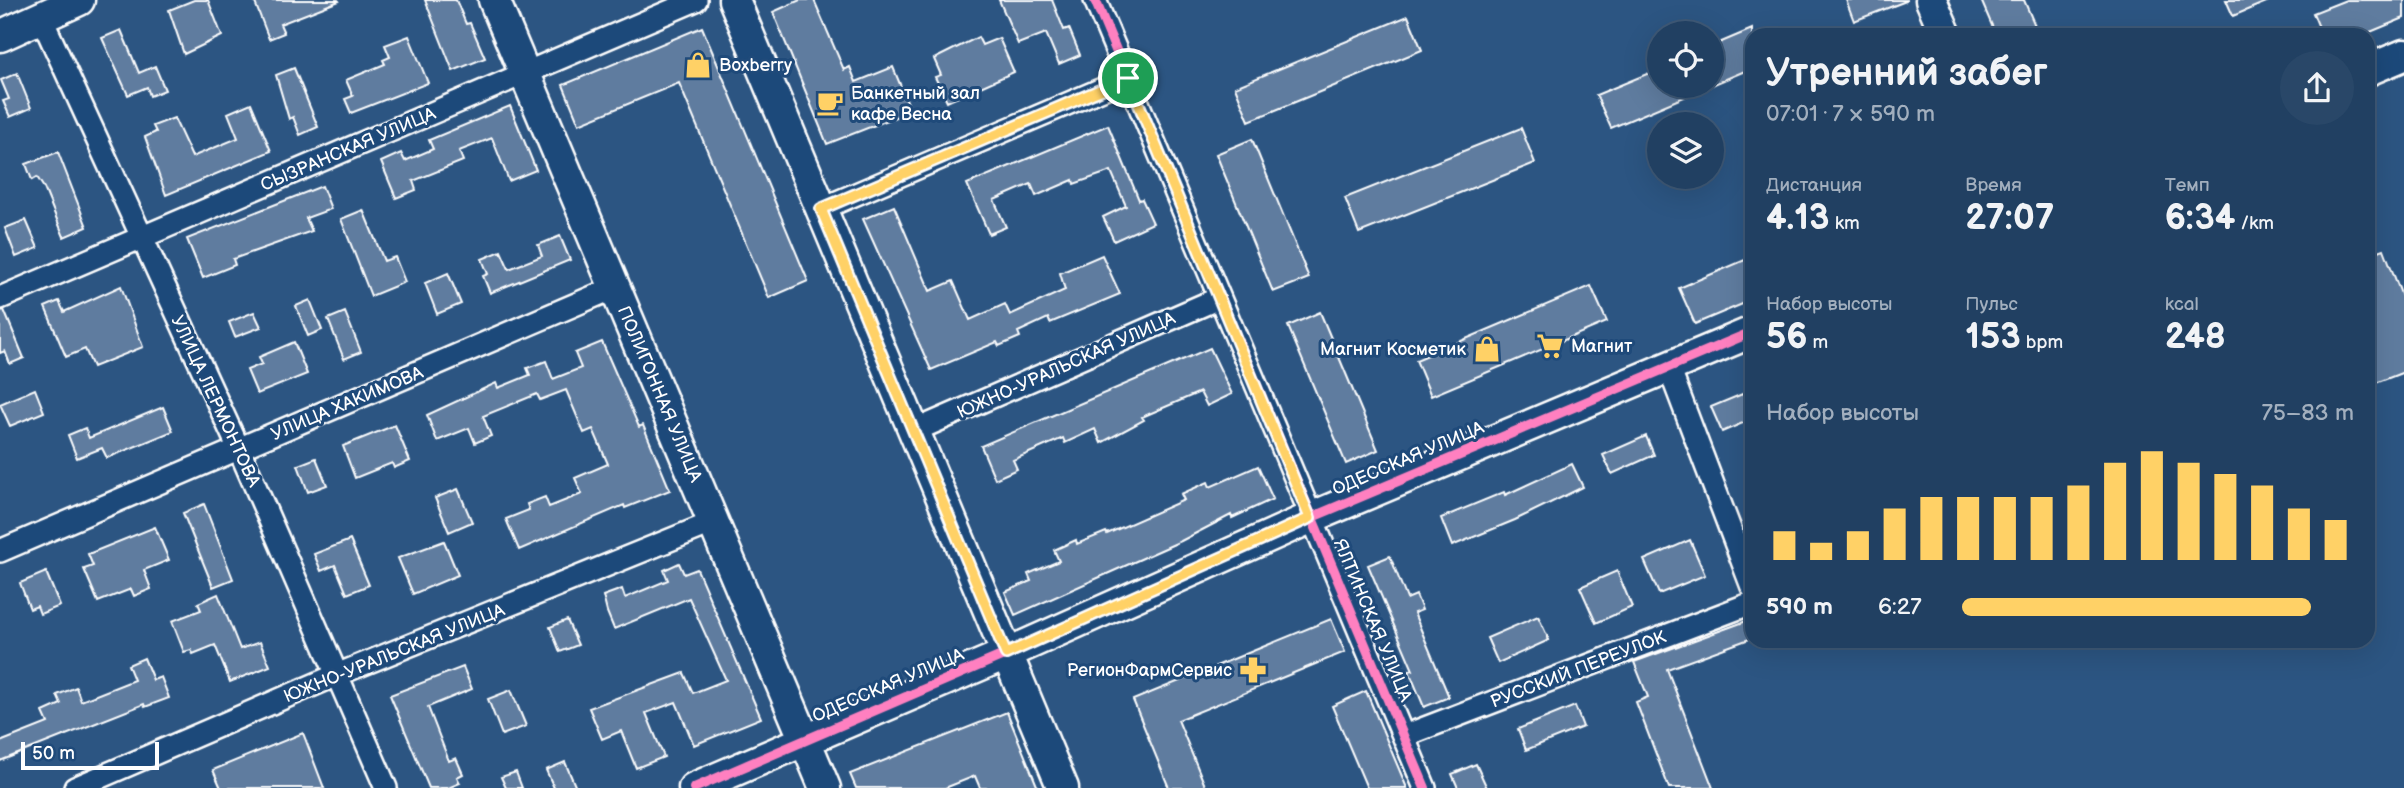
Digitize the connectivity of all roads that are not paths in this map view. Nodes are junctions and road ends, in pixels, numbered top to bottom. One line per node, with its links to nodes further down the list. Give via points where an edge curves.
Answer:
1 (79, 0): 7 (main road)
2 (494, 0): 12 (main road, ПОЛИГОННАЯ УЛИЦА)
3 (696, 0): 12 (street, СЫЗРАНСКАЯ УЛИЦА)
4 (734, 0): 14 (main road)
5 (1095, 0): 13 (street, ЯЛТИНСКАЯ УЛИЦА)
6 (1931, 0): 8 (main road)
7 (41, 17): 9 (main road); 15 (street, УЛИЦА ЛЕРМОНТОВА)
8 (1943, 28)
9 (0, 36)
10 (2404, 55): 11 (main road)
11 (2375, 67)
12 (525, 74): 15 (street, СЫЗРАНСКАЯ УЛИЦА); 16 (main road, ПОЛИГОННАЯ УЛИЦА)
13 (1128, 78): 14 (street); 18 (street, ЯЛТИНСКАЯ УЛИЦА)
14 (821, 209): 21 (main road)
15 (141, 236): 17 (street, СЫЗРАНСКАЯ УЛИЦА); 22 (street, УЛИЦА ЛЕРМОНТОВА)
16 (615, 287): 22 (street, УЛИЦА ХАКИМОВА); 24 (main road, ПОЛИГОННАЯ УЛИЦА)
17 (0, 298)
18 (1219, 298): 21 (street, ЮЖНО-УРАЛЬСКАЯ УЛИЦА); 23 (street, ЯЛТИНСКАЯ УЛИЦА)
19 (1745, 335): 20 (main road, ОДЕССКАЯ УЛИЦА)
20 (1669, 368): 23 (main road, ОДЕССКАЯ УЛИЦА); 26 (street)
21 (914, 431): 28 (main road)
22 (239, 449): 25 (street, УЛИЦА ХАКИМОВА); 29 (street, УЛИЦА ЛЕРМОНТОВА)
23 (1310, 518): 28 (main road, ОДЕССКАЯ УЛИЦА); 30 (street, ЯЛТИНСКАЯ УЛИЦА)
24 (714, 522): 29 (street, ЮЖНО-УРАЛЬСКАЯ УЛИЦА); 31 (main road, ПОЛИГОННАЯ УЛИЦА)
25 (0, 551)
26 (1745, 569)
27 (1745, 606): 30 (street, РУССКИЙ ПЕРЕУЛОК)
28 (1006, 654): 31 (main road, ОДЕССКАЯ УЛИЦА); 36 (main road)
29 (339, 674): 32 (street, ЮЖНО-УРАЛЬСКАЯ УЛИЦА); 33 (street, УЛИЦА ЛЕРМОНТОВА)
30 (1404, 736): 37 (street, ЯЛТИНСКАЯ УЛИЦА)
31 (805, 740): 34 (main road, ОДЕССКАЯ УЛИЦА); 35 (main road, ПОЛИГОННАЯ УЛИЦА)
32 (75, 788)
33 (386, 788)
34 (694, 788)
35 (825, 788)
36 (1063, 788)
37 (1425, 788)

